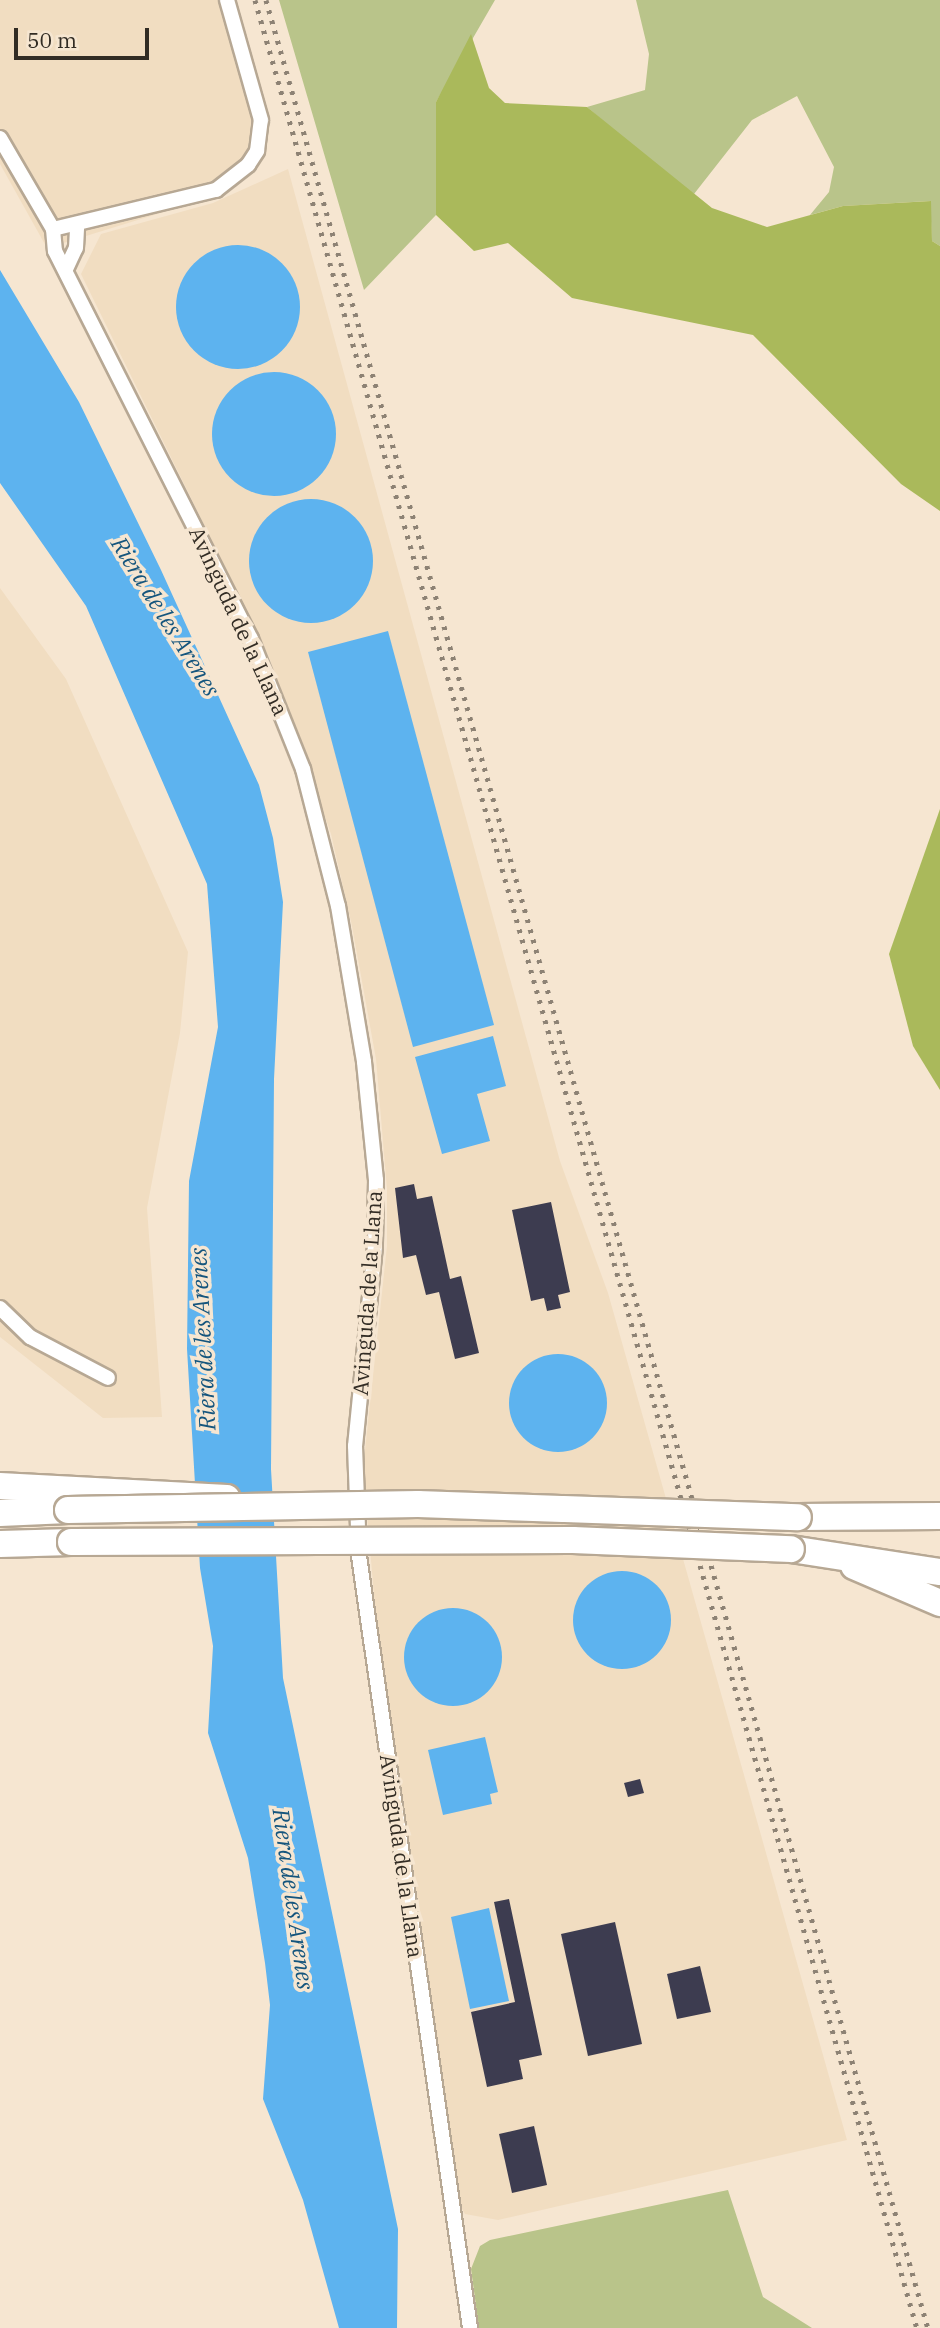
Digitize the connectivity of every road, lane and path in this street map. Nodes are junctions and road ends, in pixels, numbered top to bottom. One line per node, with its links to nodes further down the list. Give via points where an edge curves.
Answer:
1 (227, 0): 3 (street, via 261,120 252,158 216,190)
2 (0, 138): 4 (street, Avinguda de la Llana)
3 (77, 226): 4 (street); 5 (street, via 76,248)
4 (53, 229): 5 (street, Avinguda de la Llana, via 55,251)
5 (66, 269): 16 (street, Avinguda de la Llana, via 276,695 321,830 338,906 376,1180 375,1246 355,1446 359,1556)
6 (0, 1308): 7 (street, via 30,1337)
7 (108, 1378)
8 (0, 1486): 9 (highway)
9 (74, 1499): 10 (highway); 11 (highway, bridge, via 270,1506 576,1507 799,1517)
10 (0, 1513)
11 (940, 1516)
12 (0, 1544): 13 (highway, bridge, via 573,1539)
13 (824, 1552): 14 (highway); 15 (highway)
14 (940, 1572)
15 (940, 1603)
16 (470, 2328)

